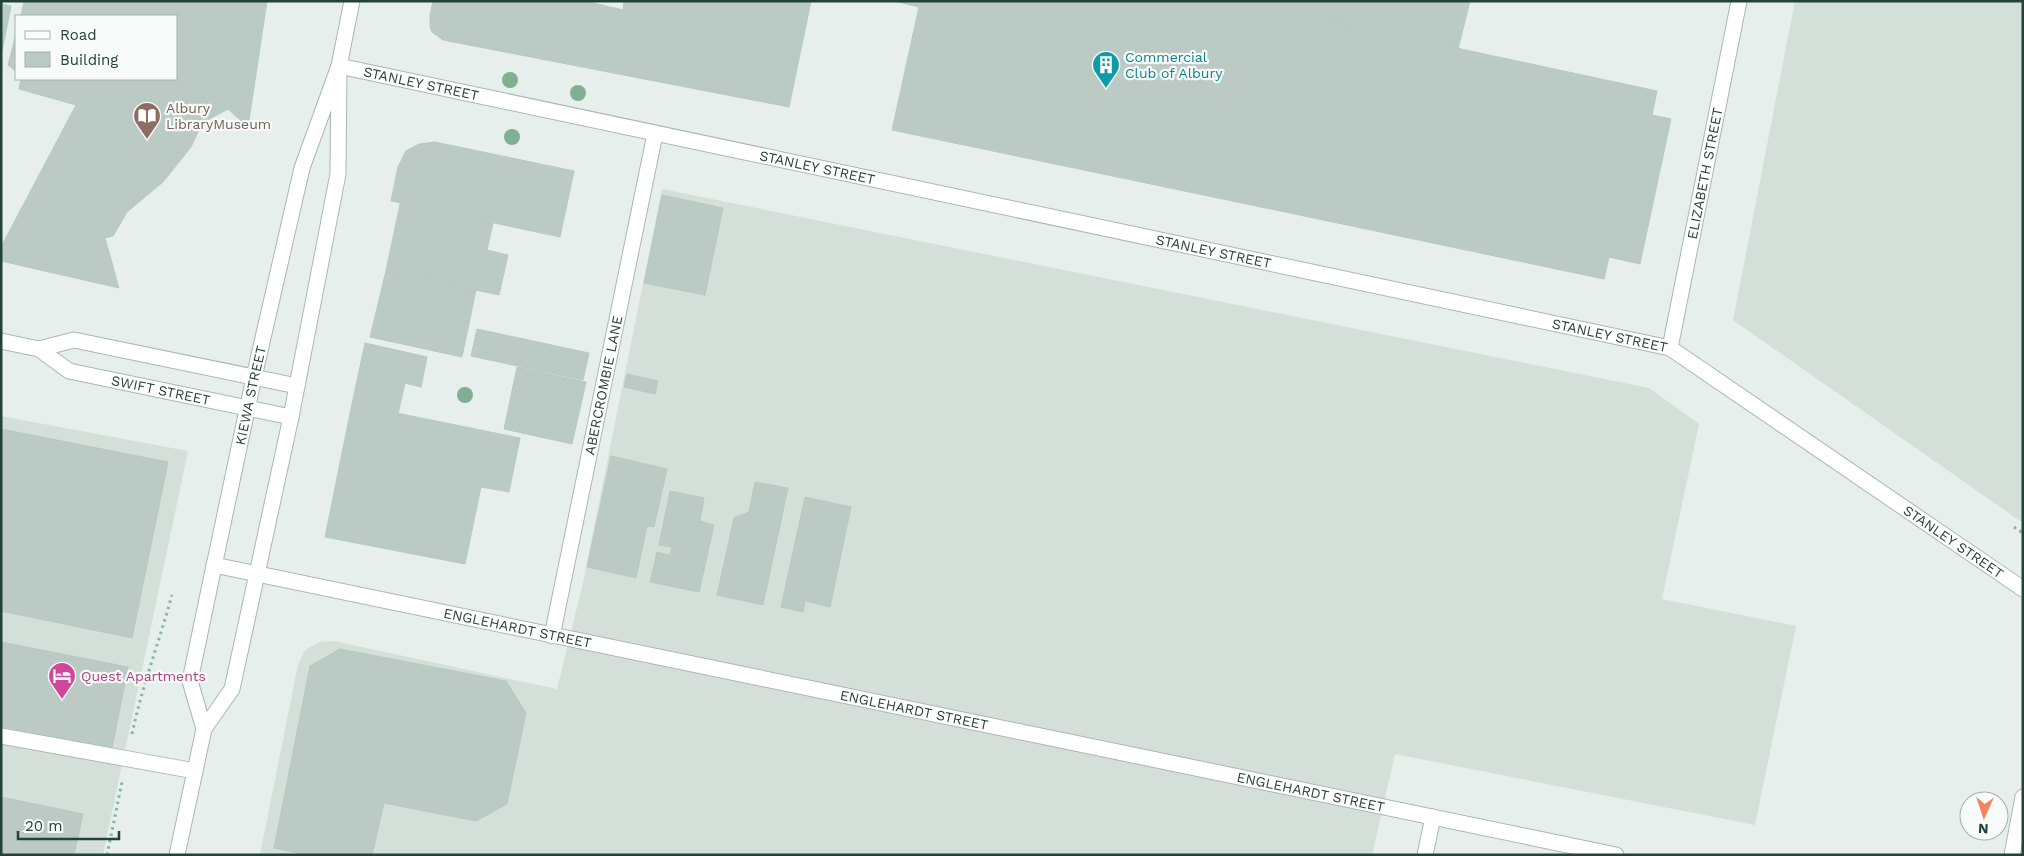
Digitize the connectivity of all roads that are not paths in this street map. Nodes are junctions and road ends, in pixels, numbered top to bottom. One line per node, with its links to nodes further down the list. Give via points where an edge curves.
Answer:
1 (352, 1): 3 (street, KIEWA STREET)
2 (1739, 1): 6 (street, ELIZABETH STREET)
3 (339, 66): 4 (street, STANLEY STREET); 8 (street, KIEWA STREET, via 302,168); 9 (street, KIEWA STREET, via 338,174)
4 (655, 134): 6 (street, STANLEY STREET); 15 (street, ABERCROMBIE LANE)
5 (1, 341): 7 (street, SWIFT STREET)
6 (1670, 348): 14 (street, STANLEY STREET)
7 (39, 349): 8 (street, SWIFT STREET, via 74,340); 10 (street, SWIFT STREET, via 69,370)
8 (254, 377): 9 (street, SWIFT STREET); 10 (street, KIEWA STREET)
9 (297, 386): 11 (street, KIEWA STREET)
10 (247, 408): 11 (street, SWIFT STREET); 12 (street, KIEWA STREET)
11 (291, 417): 13 (street, KIEWA STREET)
12 (214, 565): 13 (street, ENGLEHARDT STREET); 16 (street, KIEWA STREET, via 190,681)
13 (257, 574): 15 (street, ENGLEHARDT STREET); 16 (street, KIEWA STREET, via 232,689)
14 (2023, 589)
15 (552, 636): 20 (street, ENGLEHARDT STREET)
16 (204, 729): 18 (street, KIEWA STREET)
17 (1, 736): 18 (street)
18 (195, 771): 21 (street, KIEWA STREET)
19 (2023, 797): 24 (street)
20 (1433, 817): 22 (street); 23 (street, ENGLEHARDT STREET)
21 (177, 855)
22 (1425, 855)
23 (1616, 855)
24 (2012, 855)

